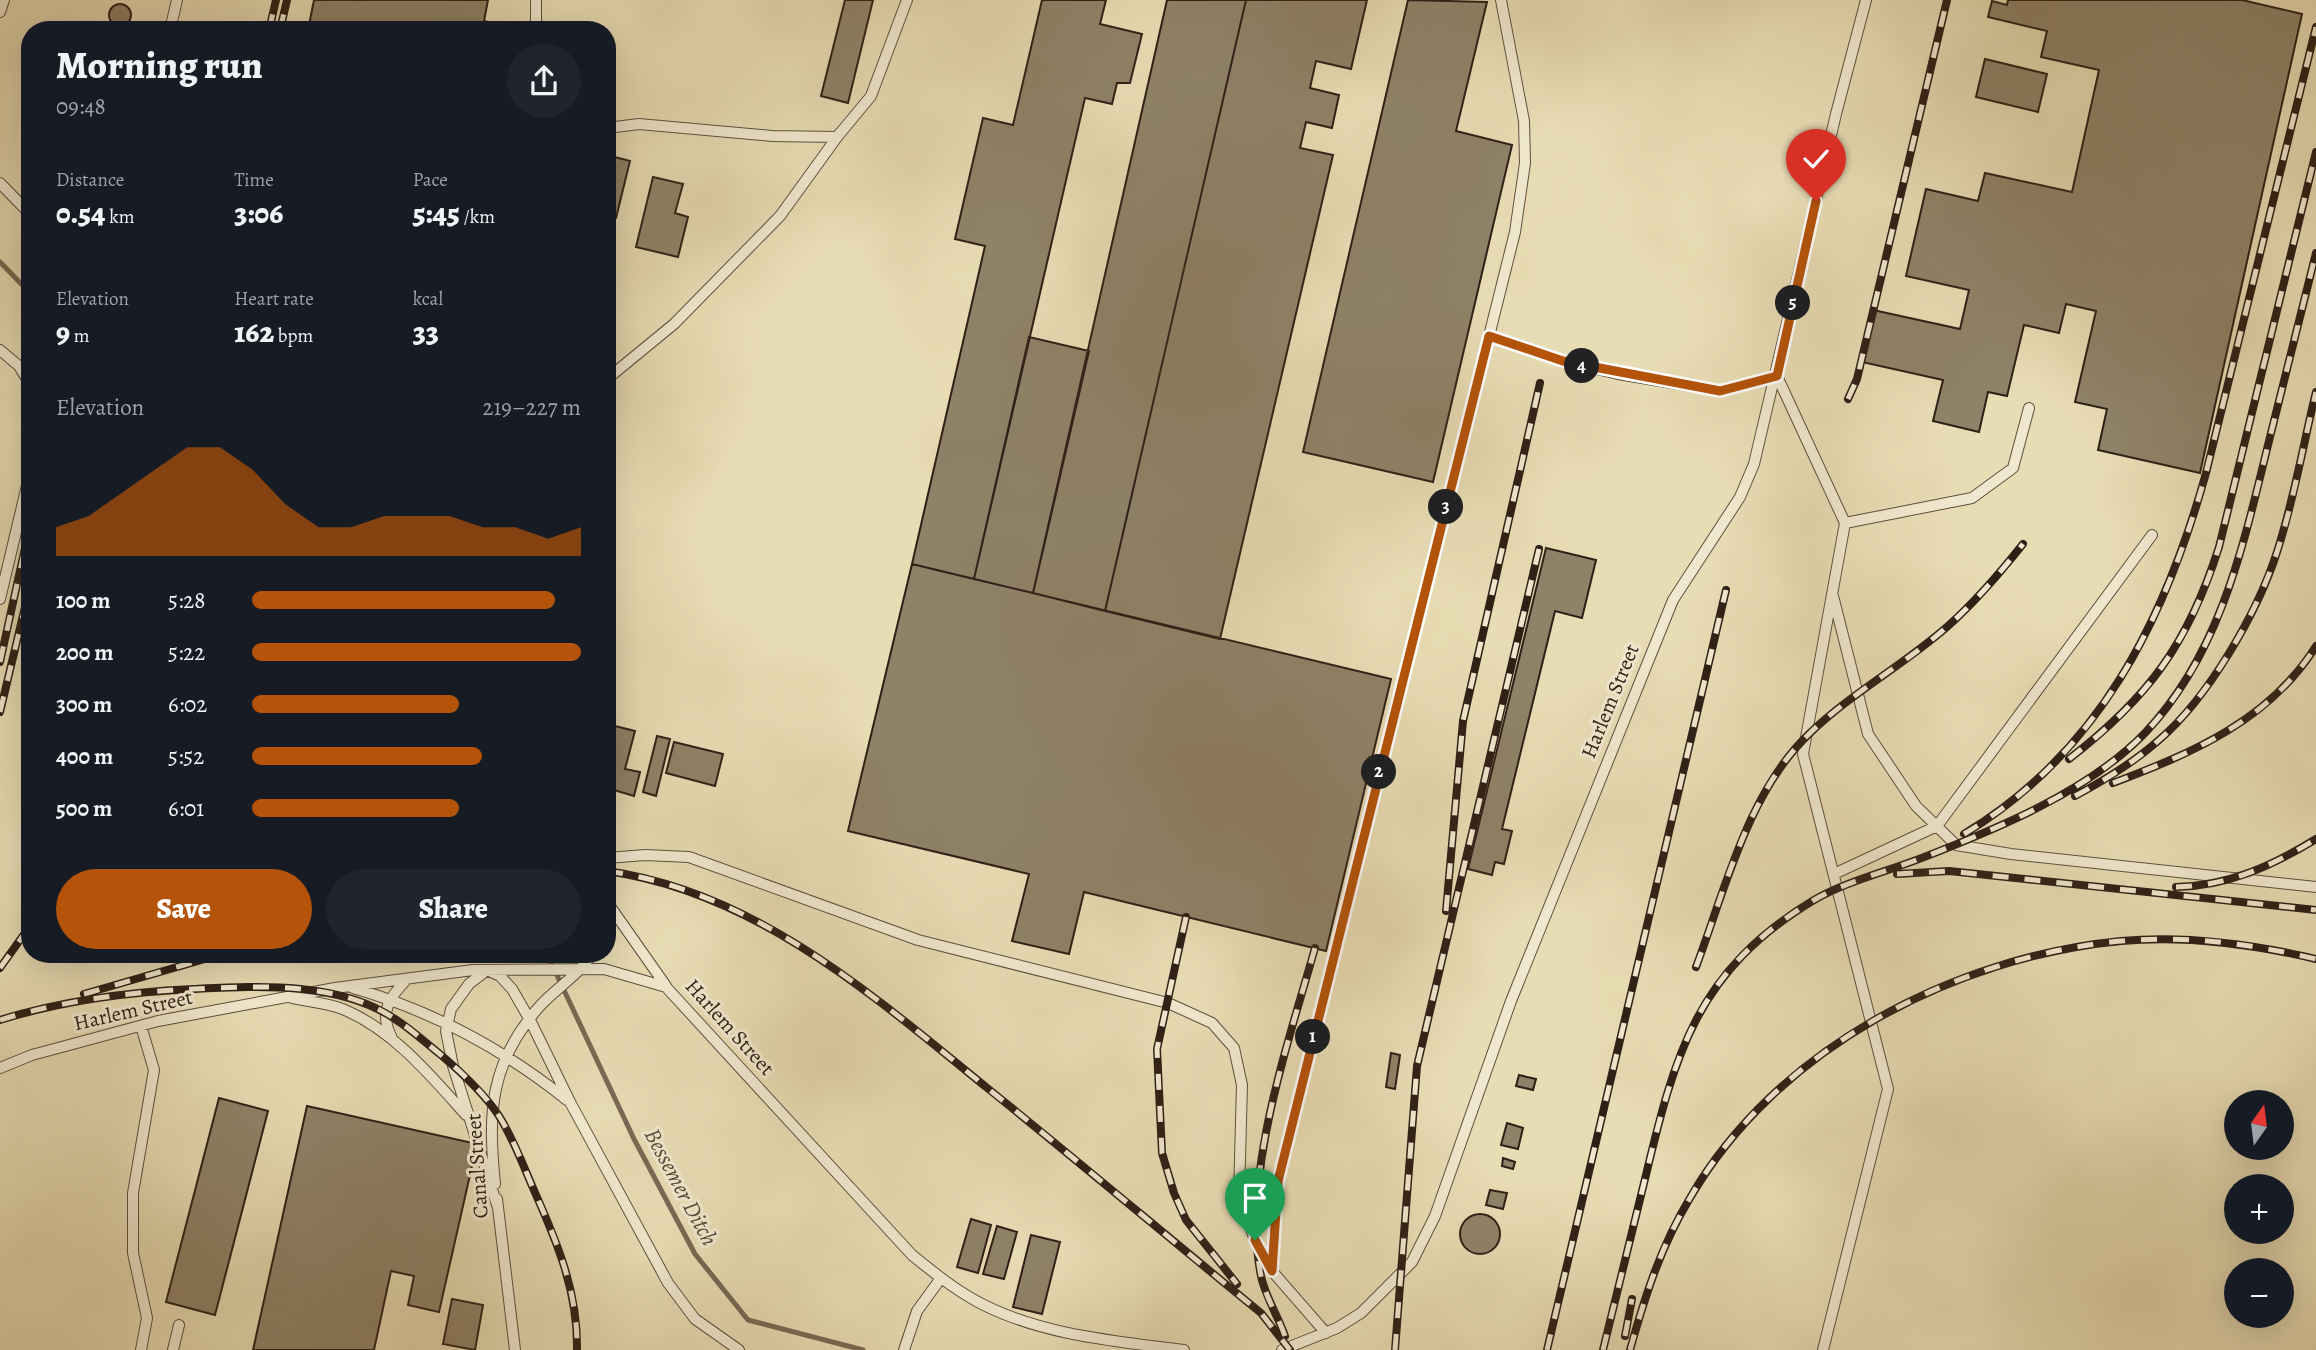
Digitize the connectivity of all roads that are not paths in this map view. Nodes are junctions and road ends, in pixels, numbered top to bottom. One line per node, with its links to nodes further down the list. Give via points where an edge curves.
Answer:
1 (4, 0): 7 (lane)
2 (177, 0): 8 (lane)
3 (536, 0): 9 (lane)
4 (907, 0): 11 (lane, via 871,96)
5 (1501, 0): 14 (lane, via 1524,121 1525,163 1515,232)
6 (1866, 0): 18 (lane, Harlem Street)
7 (0, 12)
8 (172, 21)
9 (536, 21)
10 (616, 127): 11 (lane, via 639,124 772,136 837,137)
11 (841, 132): 17 (lane, via 780,216 674,324)
12 (0, 183): 13 (lane)
13 (21, 205)
14 (1489, 336): 18 (lane, via 1563,361 1720,391); 47 (lane, via 1278,1181)
15 (0, 350): 16 (lane)
16 (21, 369)
17 (616, 372)
18 (1777, 376): 21 (lane); 50 (lane, Harlem Street, via 1763,436 1740,497 1673,600 1616,737 1511,1001 1435,1216 1412,1262 1399,1277 1362,1313)
19 (2029, 408): 21 (lane, via 2013,468 1972,498)
20 (21, 511): 24 (lane)
21 (1844, 523): 23 (lane)
22 (2152, 535): 25 (lane)
23 (1832, 591): 25 (lane, via 1868,734 1916,806); 27 (lane, via 1803,754)
24 (0, 599)
25 (1937, 826): 27 (lane); 28 (lane, via 1956,845 2011,854)
26 (616, 857): 47 (lane, via 689,857 918,940 1168,1003 1212,1023 1234,1048 1242,1085 1239,1196)
27 (1834, 874): 58 (lane, via 1888,1089)
28 (2316, 887)
29 (616, 915): 34 (lane)
30 (586, 963): 31 (lane, Canal Street)
31 (582, 969): 32 (lane, Harlem Street); 34 (lane, Harlem Street, via 604,969); 38 (lane, Canal Street)
32 (487, 970): 33 (lane, Harlem Street); 38 (lane, via 512,989); 39 (lane, via 469,984)
33 (408, 979): 35 (lane, Harlem Street); 37 (lane)
34 (666, 986): 48 (lane, Harlem Street, via 912,1255)
35 (349, 987): 36 (lane, Harlem Street); 37 (lane)
36 (288, 997): 40 (lane, Harlem Street); 41 (lane, via 343,1009)
37 (390, 999): 39 (lane); 41 (lane, via 385,1013)
38 (530, 1020): 42 (lane, Canal Street); 44 (lane)
39 (447, 1023): 42 (lane); 45 (lane, via 453,1066)
40 (141, 1026): 43 (lane, Harlem Street); 51 (lane, via 154,1070 133,1193 133,1253 147,1318)
41 (392, 1039): 45 (lane)
42 (506, 1055): 44 (lane); 46 (lane, Canal Street, via 494,1090 490,1130)
43 (0, 1068)
44 (570, 1102): 54 (lane, via 668,1283 695,1319)
45 (470, 1120): 46 (lane)
46 (498, 1205): 53 (lane, Canal Street)
47 (1272, 1271): 50 (lane)
48 (941, 1278): 55 (lane, via 916,1311); 56 (lane, Harlem Street, via 1017,1319 1073,1334)
49 (179, 1325): 52 (lane)
50 (1326, 1333): 57 (lane, Harlem Street)
51 (141, 1350)
52 (173, 1350)
53 (515, 1350)
54 (738, 1350)
55 (904, 1350)
56 (1184, 1350)
57 (1282, 1350)
58 (1823, 1350)

